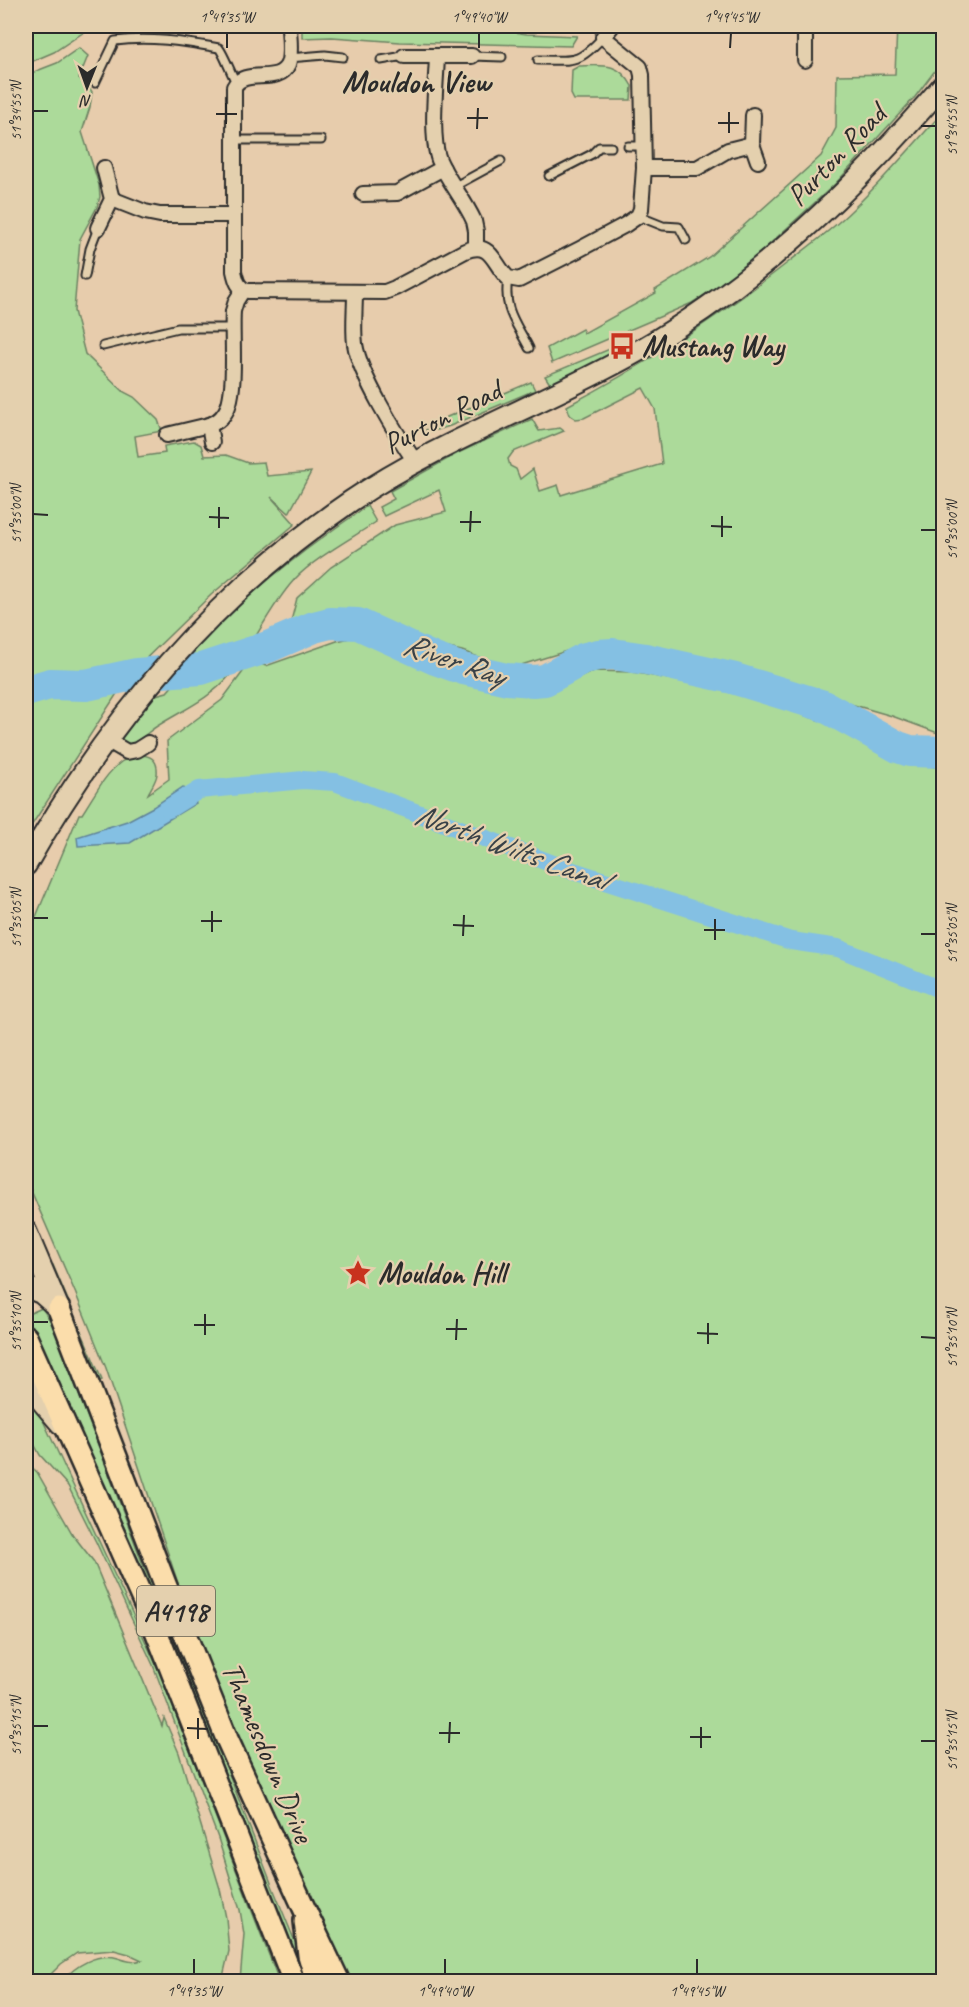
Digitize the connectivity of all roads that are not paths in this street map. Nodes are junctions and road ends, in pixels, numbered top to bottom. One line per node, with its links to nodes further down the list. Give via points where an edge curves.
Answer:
1 (289, 26): 10 (street)
2 (612, 26): 4 (street)
3 (804, 28): 13 (street)
4 (603, 37): 12 (lane, via 582,57); 22 (street, via 642,71)
5 (404, 56): 8 (street); 11 (lane)
6 (472, 56): 8 (street); 9 (lane)
7 (343, 57): 10 (lane)
8 (437, 57): 27 (street, via 435,144)
9 (502, 57)
10 (289, 58): 14 (street, via 280,72)
11 (381, 60)
12 (538, 60)
13 (805, 60)
14 (236, 82): 15 (lane, via 219,48 149,39 115,41); 18 (street)
15 (95, 83)
16 (944, 84): 48 (main road, Purton Road, via 804,231 713,303 637,352)
17 (753, 115): 20 (street)
18 (234, 140): 19 (lane); 33 (street)
19 (321, 140)
20 (752, 144): 25 (street); 28 (street, via 728,150 697,168)
21 (628, 146): 22 (lane)
22 (644, 146): 28 (street)
23 (610, 147): 29 (lane, via 599,147)
24 (501, 161): 30 (lane)
25 (758, 161)
26 (104, 168): 32 (street)
27 (443, 168): 30 (street); 31 (street, via 397,193)
28 (644, 168): 34 (street)
29 (549, 176)
30 (455, 186): 37 (street, via 474,221)
31 (363, 194)
32 (112, 199): 33 (street, via 160,215); 35 (street)
33 (234, 215): 40 (street, via 234,271)
34 (638, 216): 36 (lane, via 663,226 679,227); 39 (street, via 523,279)
35 (98, 228): 38 (lane)
36 (686, 240)
37 (476, 248): 39 (street, via 491,254); 41 (street, via 395,288)
38 (84, 276)
39 (508, 278): 44 (lane, via 507,308)
40 (243, 290): 41 (street); 42 (street, via 234,306)
41 (355, 293): 48 (street, via 357,351 391,423)
42 (232, 328): 43 (lane, via 178,328); 45 (street, via 230,403 225,414)
43 (103, 346)
44 (529, 348)
45 (209, 425): 46 (street); 47 (street)
46 (167, 435)
47 (212, 442)
48 (416, 463): 49 (main road, Purton Road, via 348,503 222,605 166,664)
49 (105, 739): 50 (street, via 127,752); 51 (main road, Purton Road)
50 (148, 743)
51 (26, 865)
52 (26, 1231): 54 (main road)
53 (26, 1287): 54 (main road)
54 (58, 1309): 58 (main road, Thamesdown Drive / A4198, via 223,1728)
55 (26, 1337): 57 (main road, Thamesdown Drive / A4198)
56 (26, 1383): 57 (main road)
57 (69, 1433): 59 (main road, Thamesdown Drive / A4198, via 155,1628)
58 (304, 1908): 60 (main road, via 309,1954); 61 (main road, Thamesdown Drive / A4198)
59 (294, 1982)
60 (317, 1982)
61 (339, 1982)

